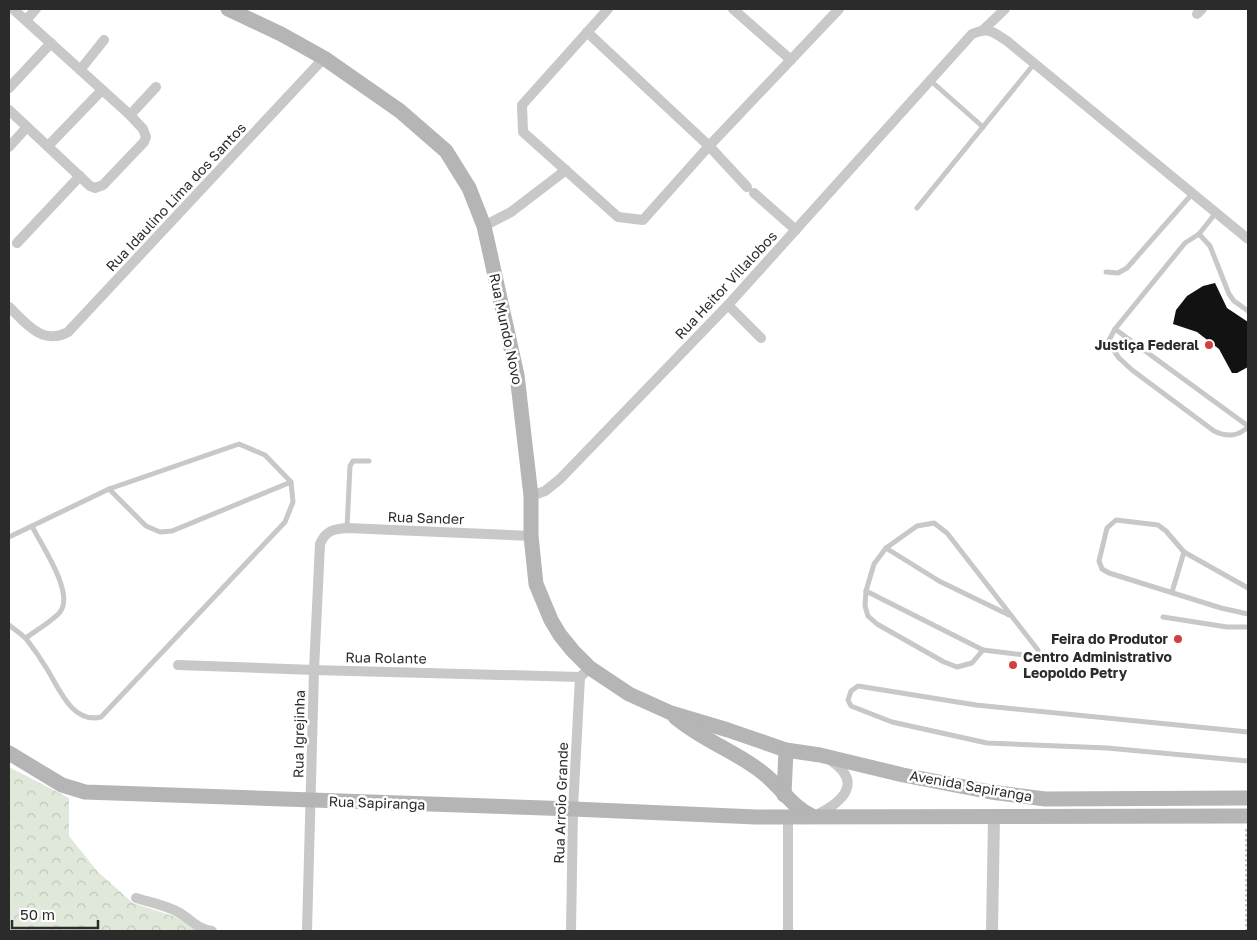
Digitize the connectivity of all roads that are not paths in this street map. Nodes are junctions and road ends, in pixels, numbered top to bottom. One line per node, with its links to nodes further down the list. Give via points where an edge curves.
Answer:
1 (13, 9): 8 (street)
2 (36, 9): 8 (street)
3 (228, 9): 13 (main road, Rua Mundo Novo)
4 (608, 9): 10 (street)
5 (733, 9): 14 (street)
6 (839, 9): 14 (street)
7 (1004, 9): 9 (street, Rua Heitor Villalobos)
8 (26, 20): 12 (street)
9 (983, 30): 15 (street, via 992,31); 17 (street, Rua Heitor Villalobos, via 972,34)
10 (587, 32): 26 (street); 28 (street, via 522,105 523,132)
11 (104, 40): 16 (street)
12 (51, 43): 16 (street); 19 (street)
13 (324, 58): 33 (main road, Rua Mundo Novo, via 400,111 446,151 469,188); 40 (street, Rua Idaulino Lima dos Santos, via 68,332 52,337 39,334)
14 (791, 60): 26 (street)
15 (1035, 63): 24 (lane); 30 (street)
16 (80, 70): 20 (street)
17 (931, 81): 24 (lane); 34 (street, Rua Heitor Villalobos)
18 (156, 87): 22 (street)
19 (9, 88)
20 (102, 90): 22 (street); 25 (street)
21 (9, 110): 23 (street)
22 (130, 116): 29 (street, via 146,134 144,142 99,187 90,186)
23 (27, 127): 25 (street); 27 (street)
24 (983, 127): 31 (lane)
25 (48, 146): 29 (street)
26 (709, 146): 28 (street, via 643,220 618,217); 34 (street, via 750,190)
27 (9, 147)
28 (566, 170): 33 (street, via 511,212)
29 (80, 176): 37 (street)
30 (1192, 194): 32 (street); 38 (lane, via 1127,268 1118,273)
31 (917, 208)
32 (1215, 214): 35 (lane); 36 (street)
33 (484, 226): 48 (main road, Rua Mundo Novo, via 517,375)
34 (796, 230): 39 (street, Rua Heitor Villalobos)
35 (1199, 234): 41 (lane, via 1210,246 1229,294); 42 (lane, via 1184,243)
36 (1248, 239)
37 (17, 243)
38 (1106, 272)
39 (728, 305): 43 (street); 48 (street, Rua Heitor Villalobos, via 560,479 545,491)
40 (9, 307)
41 (1248, 311)
42 (1115, 329): 44 (lane); 44 (lane, via 1108,342 1119,358 1214,431 1228,436 1241,434)
43 (761, 338)
44 (1248, 427)
45 (369, 461): 50 (lane, via 353,461 350,466)
46 (291, 482): 47 (lane, via 265,455 239,444); 47 (lane, via 172,531 160,532 146,526); 64 (lane, via 293,502 285,522 101,717 92,719 66,702)
47 (109, 489): 49 (lane)
48 (531, 496): 51 (main road, Rua Mundo Novo)
49 (32, 526): 52 (lane); 64 (lane, via 62,584 65,600 60,611)
50 (348, 528): 51 (street, Rua Sander); 53 (street, Rua Sander, via 333,529)
51 (531, 536): 70 (main road, Rua Mundo Novo, via 536,584 542,601)
52 (9, 537)
53 (323, 538): 69 (street, Rua Igrejinha, via 320,544)
54 (886, 548): 57 (lane, via 874,564); 60 (lane, via 939,581); 60 (lane, via 917,526 934,523 947,533)
55 (1184, 552): 56 (lane); 58 (lane); 58 (lane, via 1158,525 1116,520 1107,528 1099,560 1102,569)
56 (1248, 588)
57 (866, 591): 65 (lane); 65 (lane, via 868,616 944,662 957,666 972,663)
58 (1172, 592): 59 (lane)
59 (1248, 614)
60 (1011, 616): 66 (lane)
61 (1163, 617): 63 (lane)
62 (9, 625): 64 (lane)
63 (1248, 627)
64 (26, 638)
65 (983, 650): 67 (lane)
66 (1038, 650)
67 (1025, 655)
68 (178, 665): 69 (street, Rua Rolante)
69 (314, 670): 70 (street, Rua Rolante); 79 (street, Rua Igrejinha)
70 (585, 672): 71 (main road, Rua Mundo Novo); 80 (street, Rua Arroio Grande)
71 (671, 713): 73 (main road, Rua Mundo Novo); 77 (main road, Rua Mundo Novo, via 691,731 756,768)
72 (1248, 732): 76 (lane, via 976,705 858,686 851,691 848,700 852,706 892,722 987,743 1107,748)
73 (786, 750): 75 (main road, Avenida Sapiranga); 77 (main road)
74 (9, 753): 79 (main road, Rua Sapiranga, via 62,785 85,792)
75 (820, 754): 78 (main road, Avenida Sapiranga, via 981,790 1045,799); 81 (street, via 837,764 847,785 833,807)
76 (1248, 761)
77 (784, 795): 81 (main road); 83 (main road, via 772,809)
78 (1248, 798)
79 (311, 800): 80 (main road, Rua Sapiranga); 88 (street, Rua Igrejinha)
80 (573, 809): 83 (main road, Rua Sapiranga); 89 (street, Rua Arroio Grande)
81 (813, 816): 84 (main road, Rua Sapiranga); 85 (main road, Avenida Sapiranga)
82 (1247, 816): 85 (main road, Avenida Sapiranga)
83 (756, 817): 84 (main road, Rua Sapiranga)
84 (788, 817): 90 (street)
85 (994, 818): 91 (street)
86 (136, 898): 87 (street, via 170,908 195,926)
87 (212, 931)
88 (307, 931)
89 (571, 931)
90 (788, 931)
91 (992, 931)

